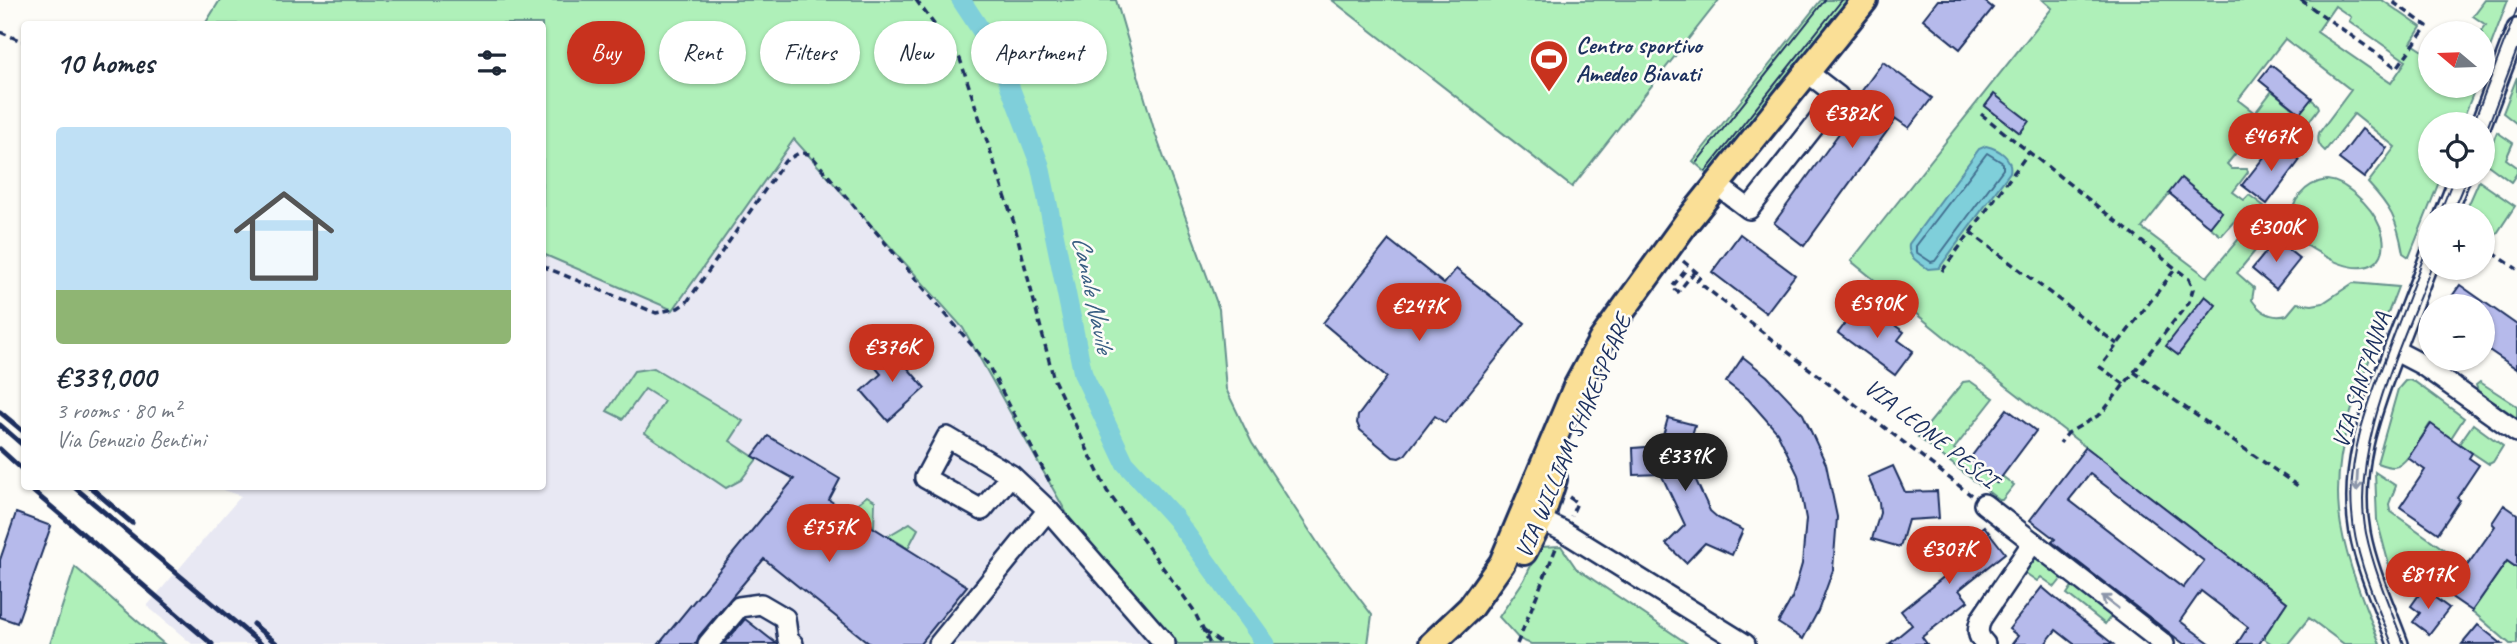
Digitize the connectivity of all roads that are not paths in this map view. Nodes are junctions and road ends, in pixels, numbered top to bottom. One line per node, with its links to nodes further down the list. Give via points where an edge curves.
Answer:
1 (1865, 0): 3 (main road, VIA WILLIAM SHAKESPEARE)
2 (2517, 29): 4 (street)
3 (1807, 72): 5 (main road, VIA WILLIAM SHAKESPEARE); 5 (street, via 1838,96 1749,209)
4 (2485, 112)
5 (1717, 185): 12 (main road, VIA WILLIAM SHAKESPEARE, via 1602,339 1575,388 1537,478)
6 (2421, 280): 7 (street, VIA SANT'ANNA)
7 (2394, 350): 8 (street); 23 (street, VIA SANT'ANNA, one-way to 23, via 2364,437 2357,503 2364,548)
8 (2517, 432)
9 (1011, 475): 10 (street)
10 (1053, 504): 16 (street); 17 (street)
11 (1983, 504): 13 (street, VIA LEONE PESCI)
12 (1533, 515): 18 (main road, VIA WILLIAM SHAKESPEARE, via 1487,586 1458,622); 19 (main road, VIA WILLIAM SHAKESPEARE, via 1497,599); 20 (street)
13 (2033, 542): 21 (street, via 1981,619 1977,629); 22 (street, VIA LEONE PESCI, one-way to 13)
14 (708, 644): 15 (street, via 739,607 761,604 785,618 788,640)
15 (793, 644)
16 (939, 644)
17 (1165, 644)
18 (1432, 644)
19 (1458, 644)
20 (1745, 644)
21 (1985, 644)
22 (2164, 644)
23 (2398, 644)

